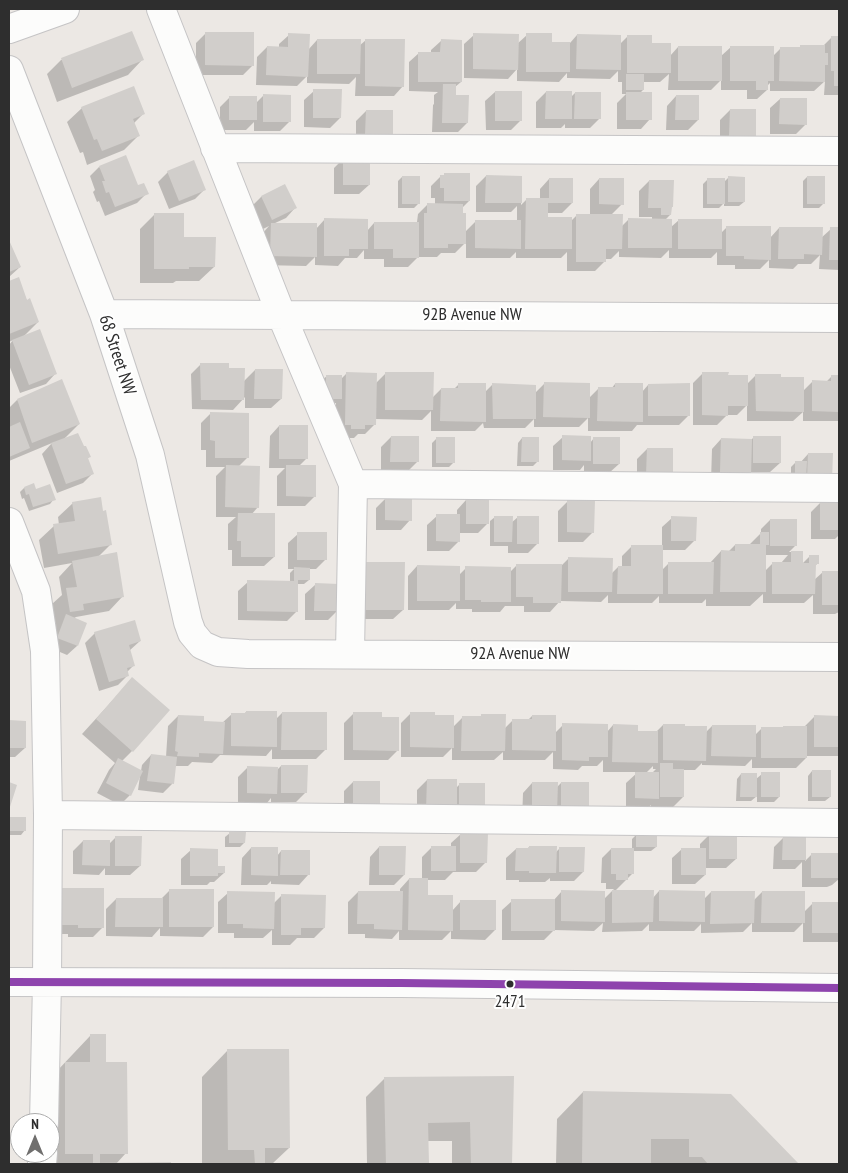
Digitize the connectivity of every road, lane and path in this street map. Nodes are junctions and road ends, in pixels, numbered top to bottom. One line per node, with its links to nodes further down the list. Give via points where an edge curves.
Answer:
1 (65, 9): 3 (street)
2 (161, 9): 5 (street)
3 (9, 28)
4 (9, 70): 7 (street, 68 Street NW)
5 (215, 148): 6 (street); 8 (street)
6 (839, 151)
7 (104, 314): 8 (street, 92B Avenue NW); 13 (street, 68 Street NW, via 150,455 188,622)
8 (280, 314): 9 (street, 92B Avenue NW); 10 (street)
9 (839, 318)
10 (353, 484): 11 (street); 14 (street)
11 (839, 488)
12 (9, 522): 16 (street, via 36,591 45,651)
13 (202, 646): 14 (street, 92A Avenue NW, via 218,652 248,654)
14 (350, 653): 15 (street, 92A Avenue NW)
15 (839, 657)
16 (48, 815): 17 (street); 19 (street)
17 (839, 823)
18 (9, 982): 19 (street)
19 (48, 982): 20 (street); 21 (street)
20 (839, 988)
21 (44, 1113)

